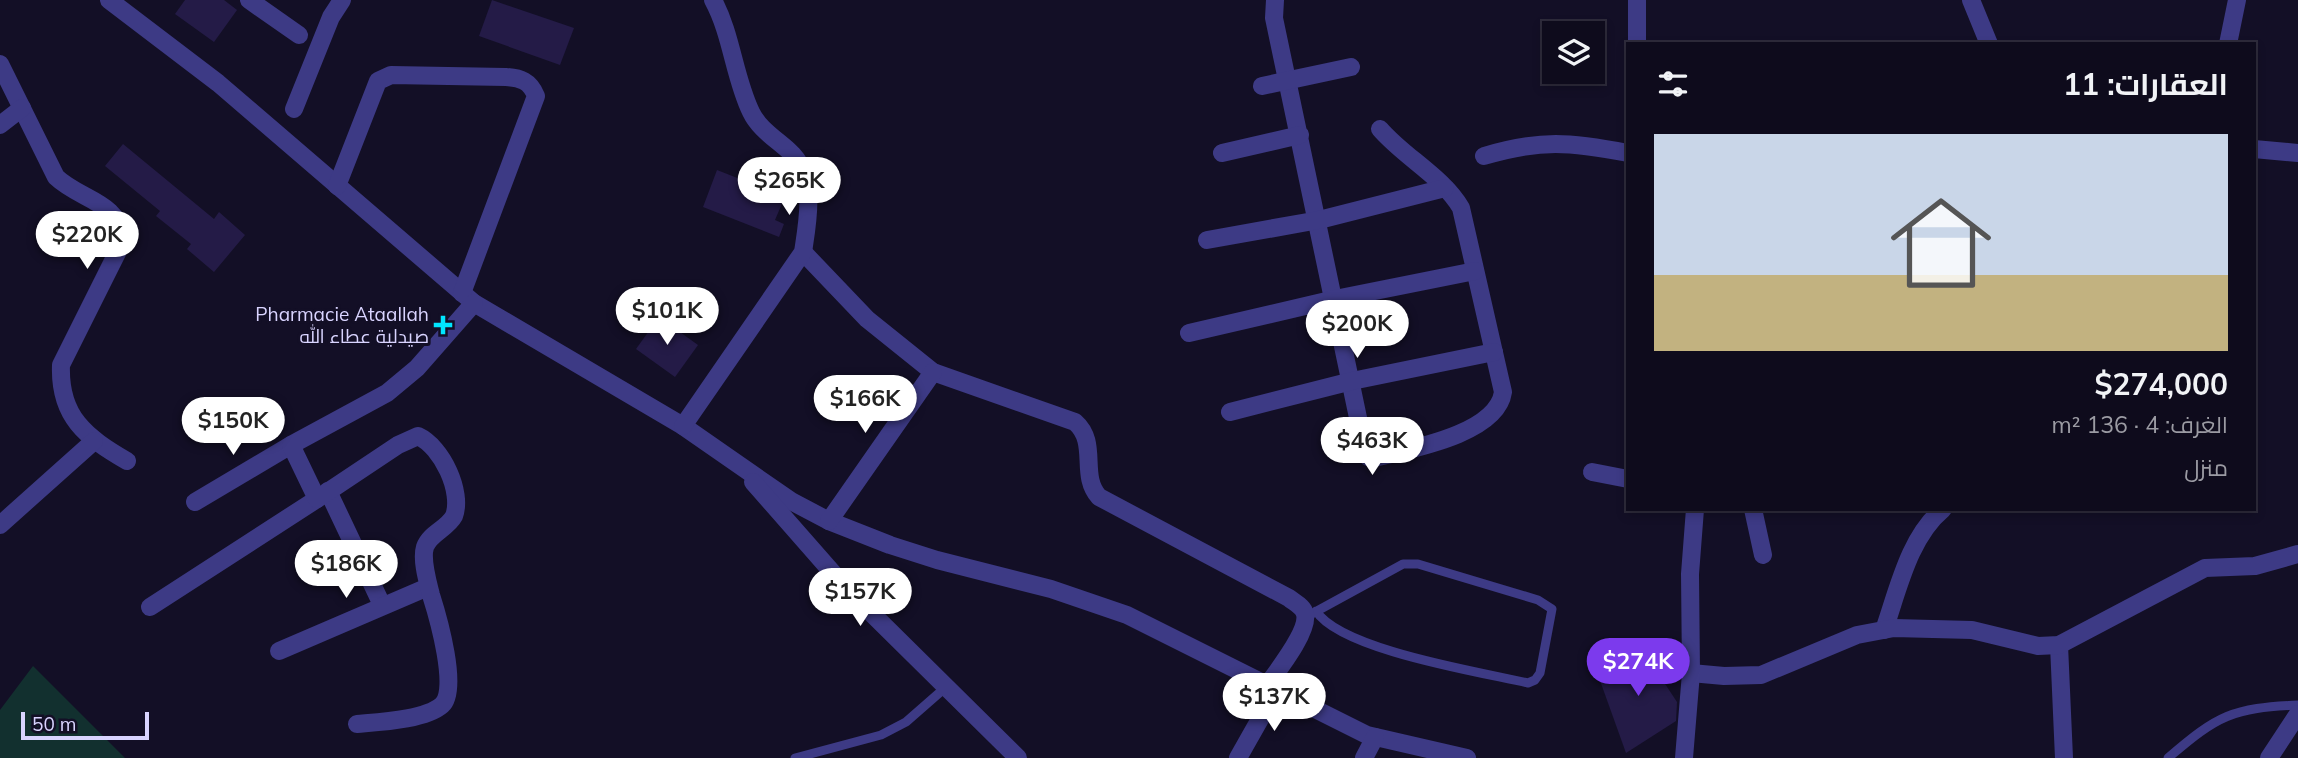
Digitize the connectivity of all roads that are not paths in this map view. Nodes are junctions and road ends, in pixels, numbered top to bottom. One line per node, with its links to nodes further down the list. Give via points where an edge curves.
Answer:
1 (342, 0): 18 (street)
2 (713, 0): 31 (street, via 755,119 791,152 806,176 808,219)
3 (1276, 0): 15 (street, via 1274,18)
4 (1637, 0): 10 (street)
5 (1971, 0): 11 (street)
6 (2237, 0): 12 (street)
7 (111, 1): 27 (street, via 218,83)
8 (250, 1): 9 (street)
9 (299, 35)
10 (1637, 42)
11 (1988, 42)
12 (2228, 42)
13 (0, 64): 17 (street)
14 (1351, 66): 15 (street)
15 (1287, 78): 16 (street); 21 (street)
16 (1262, 86)
17 (22, 108): 19 (street); 41 (street, via 56,177 114,213 121,225 124,239 61,365 60,384 72,416)
18 (294, 109)
19 (0, 125)
20 (1380, 129): 28 (street)
21 (1300, 135): 23 (street); 29 (street)
22 (2256, 149): 25 (street)
23 (1222, 153)
24 (1626, 153): 26 (street, via 1560,142)
25 (2298, 153)
26 (1484, 156)
27 (337, 186): 33 (street); 33 (street, via 378,81 391,75 506,76 532,85 536,96)
28 (1445, 188): 29 (street); 32 (street, via 1461,208)
29 (1319, 220): 30 (street); 34 (street)
30 (1208, 240)
31 (803, 253): 37 (street, via 867,319); 40 (street)
32 (1475, 271): 34 (street); 36 (street)
33 (468, 298): 40 (street); 42 (street, via 417,368 387,393)
34 (1335, 299): 35 (street); 38 (street)
35 (1189, 333)
36 (1494, 352): 38 (street); 38 (street, via 1503,391 1502,404 1492,417 1476,427 1374,458 1365,451)
37 (933, 372): 52 (street); 59 (street, via 1075,422 1087,439 1090,483 1099,497)
38 (1352, 381): 39 (street)
39 (1230, 412)
40 (683, 426): 44 (street)
41 (94, 441): 43 (street); 53 (street)
42 (291, 445): 47 (street); 48 (street)
43 (127, 461)
44 (738, 464): 52 (street); 64 (street, via 846,588)
45 (1592, 472): 46 (street)
46 (1626, 479)
47 (323, 495): 56 (street, via 410,438 425,439 444,463 457,508 450,524 426,546); 57 (street); 58 (street)
48 (195, 502)
49 (1695, 511): 63 (street)
50 (1753, 511): 55 (street)
51 (1940, 511): 60 (street, via 1915,545)
52 (829, 521): 65 (street, via 937,560 1090,601)
53 (0, 525)
54 (2298, 554): 61 (street, via 2256,566 2205,568)
55 (1763, 555)
56 (429, 587): 57 (street); 68 (street, via 447,663 447,698 441,706 412,717)
57 (382, 605): 62 (street)
58 (150, 607)
59 (1311, 614): 59 (lane, via 1403,564 1538,600 1552,609 1540,673 1528,682 1389,651); 65 (street)
60 (1884, 630): 61 (street, via 1972,630 2038,646); 63 (street, via 1857,635 1762,675)
61 (2059, 645): 77 (street)
62 (279, 651)
63 (1691, 673): 76 (street)
64 (946, 687): 71 (lane, via 906,722 881,735); 72 (street)
65 (1273, 687): 69 (street); 73 (street)
66 (2298, 705): 78 (lane, via 2236,712 2196,734)
67 (2298, 714): 79 (street)
68 (358, 724)
69 (1375, 737): 70 (street); 74 (street)
70 (1428, 755): 75 (street)
71 (795, 758)
72 (1018, 758)
73 (1238, 758)
74 (1364, 758)
75 (1466, 758)
76 (1684, 758)
77 (2064, 758)
78 (2168, 758)
79 (2269, 758)

